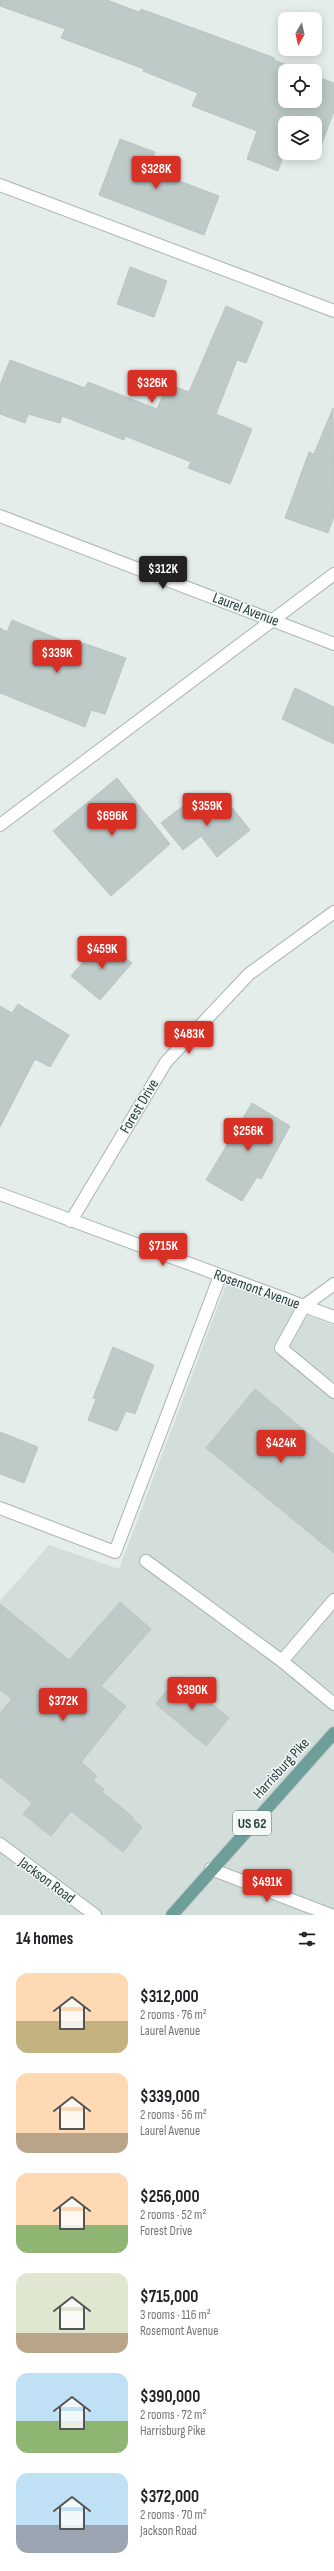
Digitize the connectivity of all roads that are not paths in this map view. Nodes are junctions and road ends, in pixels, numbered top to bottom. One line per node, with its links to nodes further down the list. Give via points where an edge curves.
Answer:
1 (0, 186): 2 (street)
2 (334, 311)
3 (0, 516): 5 (street, Laurel Avenue)
4 (334, 574): 5 (street)
5 (275, 620): 6 (street, Laurel Avenue); 7 (street)
6 (334, 644)
7 (0, 825)
8 (334, 912): 10 (street, Forest Drive, via 249,974 166,1062)
9 (0, 1194): 10 (street, Rosemont Avenue)
10 (71, 1221): 11 (street, Rosemont Avenue)
11 (220, 1276): 13 (street, Rosemont Avenue); 16 (street, via 115,1552)
12 (334, 1284): 13 (street)
13 (304, 1306): 14 (street, Rosemont Avenue); 15 (street, via 281,1348)
14 (334, 1317)
15 (334, 1392)
16 (0, 1508)
17 (146, 1561): 19 (street)
18 (334, 1600): 19 (street)
19 (282, 1661): 20 (street)
20 (334, 1704)
21 (334, 1733): 23 (main road, Harrisburg Pike / US 62)
22 (0, 1844): 24 (street, Jackson Road)
23 (211, 1868): 25 (main road, Harrisburg Pike / US 62); 26 (street)
24 (95, 1915)
25 (172, 1915)
26 (331, 1915)

